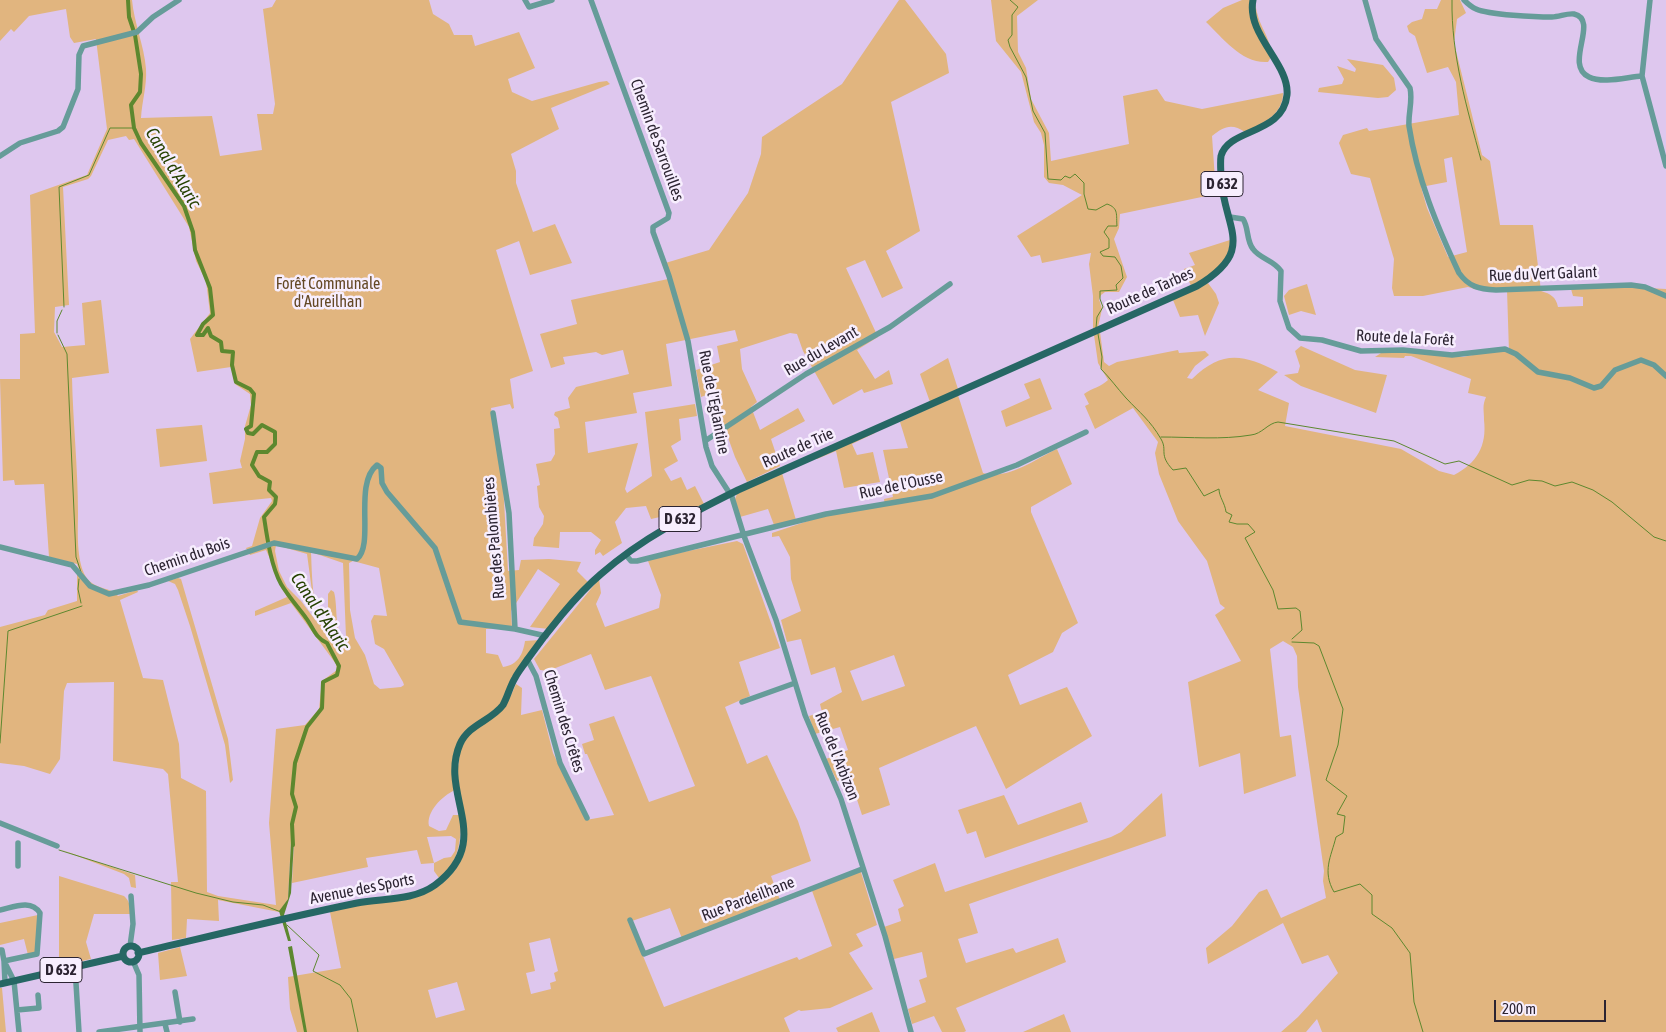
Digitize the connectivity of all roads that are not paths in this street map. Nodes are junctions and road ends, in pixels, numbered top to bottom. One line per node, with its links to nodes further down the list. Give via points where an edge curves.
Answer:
1 (179, 0): 11 (street, via 137,32 83,46 79,55 78,89 63,127 20,143)
2 (525, 0): 3 (street, via 529,7)
3 (552, 0)
4 (591, 0): 17 (street, Chemin de Sarrouilles, via 669,213 668,218 653,228 653,232)
5 (1252, 0): 13 (main road, Route de Tarbes / D 632, via 1256,25 1283,76 1287,94 1285,103 1268,124 1232,140 1222,154 1222,194)
6 (1365, 0): 7 (street); 15 (street, Rue du Vert Galant, via 1376,39 1410,88 1409,125 1427,199 1466,282 1482,290 1631,285)
7 (1371, 0)
8 (1464, 0): 10 (street, via 1478,10 1546,17 1575,14 1584,25 1578,60 1588,77)
9 (1650, 0): 10 (street)
10 (1642, 76): 12 (street)
11 (0, 156)
12 (1666, 166)
13 (1230, 217): 16 (main road, Route de Tarbes / D 632, via 1232,250 1212,278); 18 (street, Route de la Forêt, via 1243,219 1254,251 1281,271 1279,295 1282,309 1289,328 1300,338 1322,340 1361,351 1403,350 1452,355 1505,349 1538,372 1570,378 1594,388 1601,386 1615,370 1642,360)
14 (950, 284): 21 (street, Rue du Levant, via 890,327 806,374)
15 (1666, 296)
16 (1097, 330): 22 (main road, Route de Trie / D 632)
17 (688, 341): 21 (street, Rue de l'Eglantine)
18 (1666, 376)
19 (493, 413): 26 (street, Rue des Palombières, via 509,513)
20 (1086, 432): 23 (street, Rue de l'Ousse, via 1017,465 932,496 826,514)
21 (705, 442): 22 (street, Rue de l'Eglantine, via 712,466)
22 (730, 494): 23 (street, Rue de l'Arbizon); 25 (main road, Route de Trie / D 632, via 677,521)
23 (744, 536): 25 (street, Rue de l'Ousse, via 637,561 631,561); 29 (street, Rue de l'Arbizon, via 776,620)
24 (0, 547): 26 (street, Chemin du Bois, via 72,565 90,586 109,594 149,585 270,543 357,558 363,551 369,476 377,465 381,468 382,483 387,492 435,548 460,622)
25 (626, 555): 27 (main road, Route de Trie / D 632, via 599,575)
26 (515, 629): 27 (street)
27 (546, 636): 28 (main road, D 632)
28 (527, 659): 31 (street, Chemin des Crêtes, via 536,676 560,763); 42 (main road, Avenue des Sports / D 632, via 501,707 474,726 460,744 455,761 464,820 460,855 448,874 432,887 410,896 361,902)
29 (795, 683): 30 (street); 36 (street, Rue de l'Arbizon, via 816,745 841,799)
30 (742, 702)
31 (587, 818)
32 (0, 823): 34 (street)
33 (18, 843): 35 (street)
34 (57, 846)
35 (18, 866)
36 (862, 869): 39 (street, Rue Pardeilhane, via 644,954); 61 (street, Rue de l'Arbizon)
37 (131, 896): 40 (street, via 133,924)
38 (0, 910): 45 (street, via 34,906 40,913 38,954)
39 (630, 920)
40 (130, 946): 42 (main road); 43 (main road, via 124,949)
41 (0, 950): 45 (street)
42 (138, 953): 44 (main road)
43 (123, 956): 44 (main road); 46 (main road, D 632)
44 (133, 961): 55 (street, via 139,975)
45 (4, 962): 47 (street); 48 (street)
46 (75, 967): 47 (main road, D 632); 57 (street)
47 (14, 981): 48 (main road, D 632); 51 (street)
48 (2, 984)
49 (175, 992): 53 (street)
50 (38, 994): 51 (street, via 39,1008)
51 (17, 1010): 56 (street)
52 (193, 1019): 53 (street)
53 (180, 1022): 54 (street)
54 (165, 1024): 55 (street); 60 (street)
55 (140, 1025): 58 (street); 59 (street)
56 (19, 1032)
57 (78, 1032)
58 (98, 1032)
59 (140, 1032)
60 (167, 1032)
61 (912, 1032)

